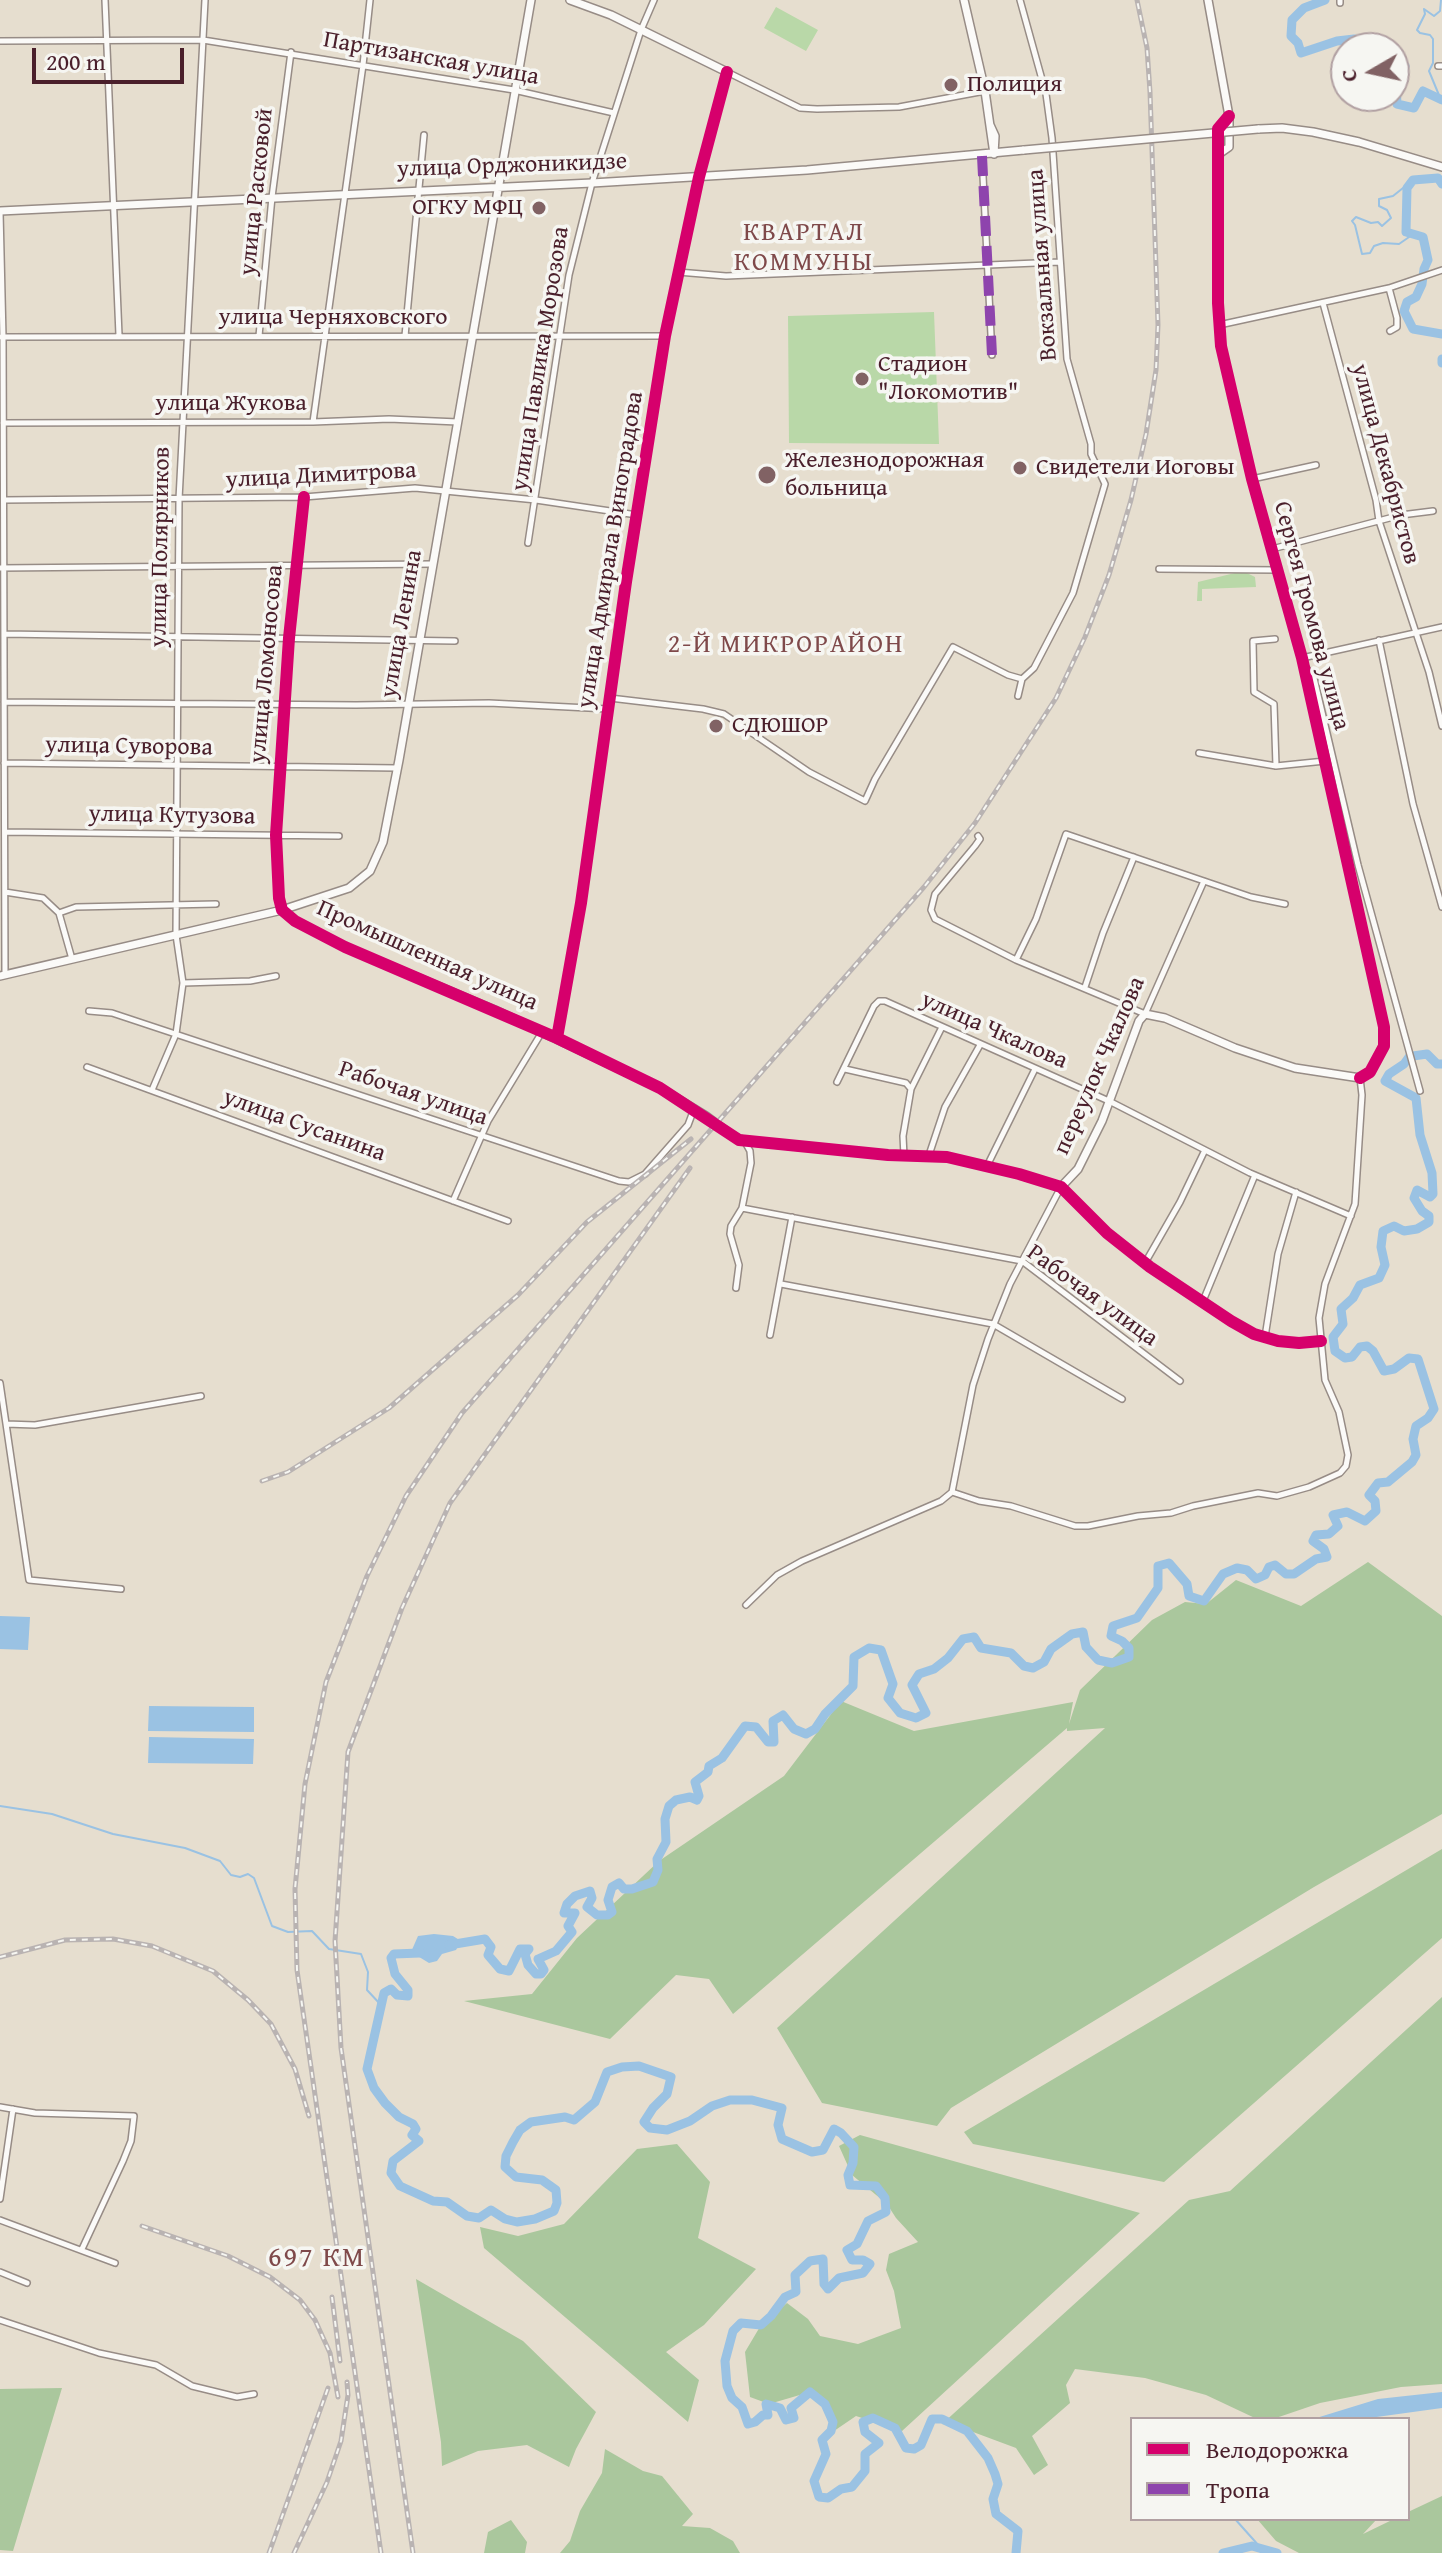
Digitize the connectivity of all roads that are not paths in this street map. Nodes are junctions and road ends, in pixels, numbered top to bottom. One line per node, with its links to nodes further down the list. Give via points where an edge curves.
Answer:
1 (105, 0): 11 (street)
2 (205, 0): 12 (street, улица Полярников)
3 (370, 0): 15 (street)
4 (531, 0): 17 (street, улица Ленина)
5 (570, 0): 10 (street)
6 (654, 0): 10 (street, улица Павлика Морозова)
7 (964, 0): 18 (street)
8 (1020, 0): 35 (street, Вокзальная улица, via 1046,94)
9 (1208, 0): 41 (street, Сергея Громова улица, via 1229,116 1229,147 1219,154)
10 (641, 30): 16 (street); 19 (street, улица Павлика Морозова)
11 (108, 40): 12 (street, Партизанская улица); 13 (street, Партизанская улица); 33 (street)
12 (203, 40): 14 (street, Партизанская улица); 32 (street, улица Полярников)
13 (0, 41)
14 (291, 52): 15 (street, Партизанская улица); 31 (street, улица Расковой)
15 (363, 65): 17 (street, Партизанская улица); 30 (street)
16 (727, 72): 18 (street, via 800,108 899,107); 26 (street, улица Адмирала Виноградова)
17 (514, 90): 19 (street, Партизанская улица); 28 (street, улица Ленина)
18 (985, 91): 21 (street)
19 (614, 113): 27 (street, улица Павлика Морозова)
20 (424, 135): 29 (street)
21 (992, 137): 22 (street); 23 (street); 24 (street)
22 (1013, 152): 23 (street, улица Орджоникидзе); 25 (street, улица Орджоникидзе, bridge, via 1282,128 1359,142)
23 (994, 154): 24 (street, улица Орджоникидзе)
24 (982, 156): 26 (street, улица Орджоникидзе); 36 (street)
25 (1442, 167)
26 (699, 177): 27 (street, улица Орджоникидзе); 38 (street, улица Адмирала Виноградова)
27 (592, 183): 28 (street, улица Орджоникидзе); 51 (street, улица Павлика Морозова, via 569,275)
28 (498, 186): 29 (street, улица Орджоникидзе); 44 (street, улица Ленина)
29 (418, 190): 30 (street, улица Орджоникидзе); 47 (street)
30 (345, 193): 31 (street, улица Орджоникидзе); 46 (street)
31 (272, 197): 32 (street, улица Орджоникидзе); 45 (street, улица Расковой)
32 (194, 201): 33 (street, улица Орджоникидзе); 50 (street, улица Полярников)
33 (113, 205): 34 (street, улица Орджоникидзе); 43 (street)
34 (0, 212): 49 (street)
35 (1060, 262): 36 (street); 86 (street, Вокзальная улица, via 1067,359 1091,454 1105,484 1073,593 1034,668)
36 (988, 265): 38 (street, via 726,276); 52 (street)
37 (1442, 270): 39 (street)
38 (678, 272): 48 (street, улица Адмирала Виноградова)
39 (1389, 288): 40 (street); 42 (street, via 1397,318 1397,327)
40 (1323, 303): 41 (street); 66 (street, улица Декабристов)
41 (1219, 325): 58 (street, Сергея Громова улица)
42 (1390, 331)
43 (119, 335): 49 (street, улица Черняховского); 50 (street, улица Черняховского)
44 (474, 335): 47 (street, улица Черняховского); 51 (street, улица Черняховского); 54 (street, улица Ленина)
45 (259, 336): 46 (street, улица Черняховского); 50 (street, улица Черняховского)
46 (327, 336): 47 (street, улица Черняховского); 53 (street)
47 (405, 336)
48 (665, 336): 51 (street, улица Черняховского); 65 (street, улица Адмирала Виноградова)
49 (2, 337): 55 (street)
50 (186, 337): 56 (street, улица Полярников)
51 (561, 337): 63 (street, улица Павлика Морозова)
52 (992, 355)
53 (313, 422): 54 (street, улица Жукова); 56 (street, улица Жукова)
54 (459, 422): 59 (street, улица Ленина)
55 (3, 423): 56 (street, улица Жукова); 62 (street)
56 (182, 423): 61 (street, улица Полярников)
57 (1316, 465): 58 (street)
58 (1252, 479): 68 (street, Сергея Громова улица)
59 (447, 491): 60 (street, улица Димитрова, via 415,488); 63 (street, улица Димитрова); 69 (street, улица Ленина)
60 (304, 497): 61 (street, улица Димитрова); 71 (street, улица Ломоносова)
61 (179, 499): 62 (street, улица Димитрова); 70 (street, улица Полярников)
62 (4, 500): 72 (street)
63 (536, 500): 65 (street, улица Димитрова); 67 (street, улица Павлика Морозова)
64 (1433, 511): 66 (street)
65 (637, 515): 88 (street, улица Адмирала Виноградова)
66 (1379, 521): 68 (street); 76 (street, улица Декабристов)
67 (528, 543)
68 (1272, 549): 74 (street, Сергея Громова улица)
69 (434, 564): 71 (street); 82 (street, улица Ленина)
70 (177, 566): 71 (street); 72 (street); 78 (street, улица Полярников)
71 (297, 566): 79 (street, улица Ломоносова)
72 (2, 568): 77 (street)
73 (1159, 569): 74 (street)
74 (1278, 570): 85 (street, Сергея Громова улица)
75 (1442, 627): 76 (street)
76 (1415, 633): 81 (street); 94 (street, улица Декабристов)
77 (4, 634): 78 (street); 84 (street)
78 (177, 636): 79 (street); 90 (street, улица Полярников)
79 (289, 638): 82 (street); 91 (street, улица Ломоносова)
80 (1275, 639): 100 (street, via 1253,641 1254,692 1274,704)
81 (1379, 640): 85 (street); 113 (street, via 1413,804)
82 (420, 641): 83 (street); 92 (street, улица Ленина)
83 (455, 641)
84 (2, 642): 89 (street)
85 (1303, 661): 96 (street, Сергея Громова улица); 137 (street, via 1314,678)
86 (1022, 679): 87 (street, Вокзальная улица); 88 (street, via 953,647 865,801 809,772 724,714)
87 (1018, 696)
88 (610, 698): 93 (street, улица Адмирала Виноградова)
89 (4, 702): 90 (street); 97 (street)
90 (177, 703): 91 (street); 99 (street, улица Полярников)
91 (284, 704): 92 (street); 98 (street, улица Ломоносова)
92 (408, 704): 93 (street); 101 (street, улица Ленина)
93 (608, 709): 128 (street, улица Адмирала Виноградова)
94 (1442, 726)
95 (1199, 753): 100 (street)
96 (1325, 761): 100 (street); 133 (street, Сергея Громова улица, via 1384,1027 1384,1046 1370,1072)
97 (4, 763): 99 (street, улица Суворова); 102 (street)
98 (281, 765): 99 (street, улица Суворова); 101 (street, улица Суворова); 104 (street, улица Ломоносова)
99 (178, 766): 103 (street, улица Полярников)
100 (1276, 766)
101 (397, 768): 114 (street, улица Ленина, via 383,842 370,871 349,888)
102 (5, 832): 103 (street, улица Кутузова); 109 (street)
103 (176, 833): 104 (street, улица Кутузова); 110 (street, улица Полярников)
104 (276, 835): 105 (street, улица Кутузова); 114 (street, улица Ломоносова)
105 (339, 836)
106 (978, 836): 118 (street, via 935,894 931,910 935,919)
107 (1134, 857): 108 (street); 118 (street, via 1066,834); 122 (street)
108 (1204, 881): 112 (street); 124 (street, переулок Чкалова)
109 (5, 892): 115 (street, via 43,898); 119 (street)
110 (176, 904): 111 (street); 115 (street, via 76,907); 116 (street, улица Полярников)
111 (216, 904)
112 (1285, 904)
113 (1442, 907)
114 (282, 910): 116 (street, улица Ленина); 126 (street, Промышленная улица, via 345,947)
115 (59, 913): 117 (street)
116 (176, 935): 117 (street, улица Ленина); 121 (street, улица Полярников)
117 (72, 959): 119 (street, улица Ленина)
118 (1016, 960): 122 (street)
119 (3, 976)
120 (276, 976): 121 (street)
121 (183, 983): 127 (street, улица Полярников)
122 (1085, 987): 124 (street)
123 (89, 1011): 127 (street, Рабочая улица)
124 (1145, 1014): 133 (street, via 1295,1068); 138 (street, переулок Чкалова)
125 (942, 1027): 129 (street, улица Чкалова); 131 (street, улица Чкалова, via 879,1001); 135 (street)
126 (542, 1032): 128 (street, Промышленная улица); 140 (street)
127 (176, 1034): 136 (street, улица Полярников); 140 (street, Рабочая улица)
128 (557, 1038): 139 (street, Промышленная улица)
129 (980, 1045): 132 (street, улица Чкалова); 143 (street, via 945,1107)
130 (87, 1067): 136 (street, улица Сусанина)
131 (845, 1069): 134 (street, улица Чкалова); 135 (street, via 906,1083)
132 (1035, 1069): 138 (street, улица Чкалова); 145 (street)
133 (1360, 1078): 151 (street, via 1358,1181)
134 (837, 1082)
135 (911, 1089): 144 (street)
136 (152, 1090): 149 (street, улица Сусанина)
137 (1420, 1091)
138 (1111, 1102): 142 (street, улица Чкалова); 147 (street, переулок Чкалова, via 1078,1169)
139 (694, 1109): 140 (street, Рабочая улица, via 688,1125 659,1159 629,1182); 141 (street, Промышленная улица)
140 (481, 1136): 149 (street)
141 (745, 1141): 144 (street); 150 (street, via 751,1156)
142 (1205, 1150): 146 (street, улица Чкалова); 155 (street)
143 (929, 1155): 144 (street); 145 (street)
144 (904, 1156)
145 (987, 1166): 147 (street)
146 (1255, 1175): 148 (street, улица Чкалова); 158 (street)
147 (1061, 1187): 154 (street, переулок Чкалова); 155 (street)
148 (1296, 1192): 151 (street, улица Чкалова); 161 (street, via 1278,1254)
149 (453, 1201): 153 (street, улица Сусанина)
150 (742, 1208): 152 (street, Рабочая улица); 157 (street, via 730,1234 739,1265)
151 (1351, 1216): 162 (street, via 1320,1301)
152 (792, 1217): 154 (street, Рабочая улица); 156 (street)
153 (508, 1221)
154 (1022, 1261): 159 (street, переулок Чкалова); 163 (street, Рабочая улица)
155 (1145, 1263): 158 (street)
156 (781, 1284): 159 (street); 160 (street)
157 (736, 1288)
158 (1203, 1301): 161 (street)
159 (993, 1324): 166 (street); 168 (street, переулок Чкалова, via 973,1385)
160 (770, 1335)
161 (1265, 1337): 162 (street)
162 (1321, 1341): 168 (street, via 1325,1380 1339,1412 1348,1455 1340,1473 1309,1487 1075,1526)
163 (1180, 1381)
164 (0, 1383): 167 (street)
165 (201, 1396): 167 (street, via 35,1425)
166 (1122, 1399)
167 (6, 1424): 169 (street, via 29,1580)
168 (952, 1492): 170 (street, via 802,1561 777,1575)
169 (121, 1589)
170 (746, 1605)
171 (0, 2107): 172 (street)
172 (13, 2109): 173 (street); 175 (street, via 134,2116 131,2141)
173 (0, 2199)
174 (0, 2220): 175 (street)
175 (82, 2249): 176 (street)
176 (115, 2263)
177 (0, 2272): 178 (street)
178 (27, 2283)
179 (0, 2320): 180 (street, via 99,2353 156,2365 192,2386 237,2397)
180 (254, 2394)

